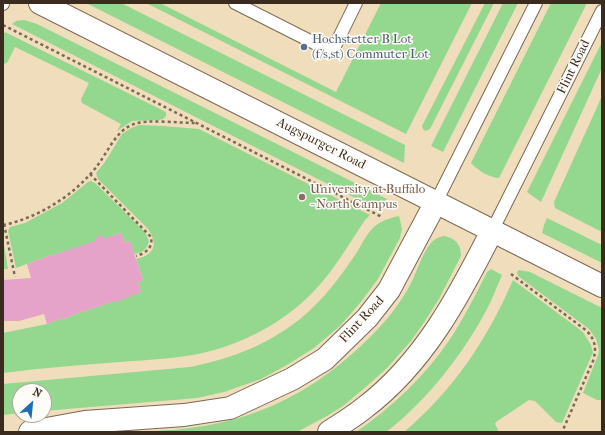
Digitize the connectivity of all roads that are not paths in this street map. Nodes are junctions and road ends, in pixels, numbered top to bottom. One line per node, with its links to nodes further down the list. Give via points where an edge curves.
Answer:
1 (40, 3): 6 (street, Augspurger Road)
2 (235, 3): 3 (lane, via 332,52)
3 (356, 3)
4 (536, 3): 6 (lane, Flint Road)
5 (602, 10): 7 (lane, Flint Road)
6 (436, 202): 7 (street, Augspurger Road); 9 (street, Flint Road, via 389,290 367,318 325,359 292,379 230,408 184,415 85,422)
7 (492, 231): 8 (street, Augspurger Road); 10 (street, Flint Road, via 469,277 432,338 400,375 370,403)
8 (602, 286)
9 (30, 432)
10 (329, 432)

